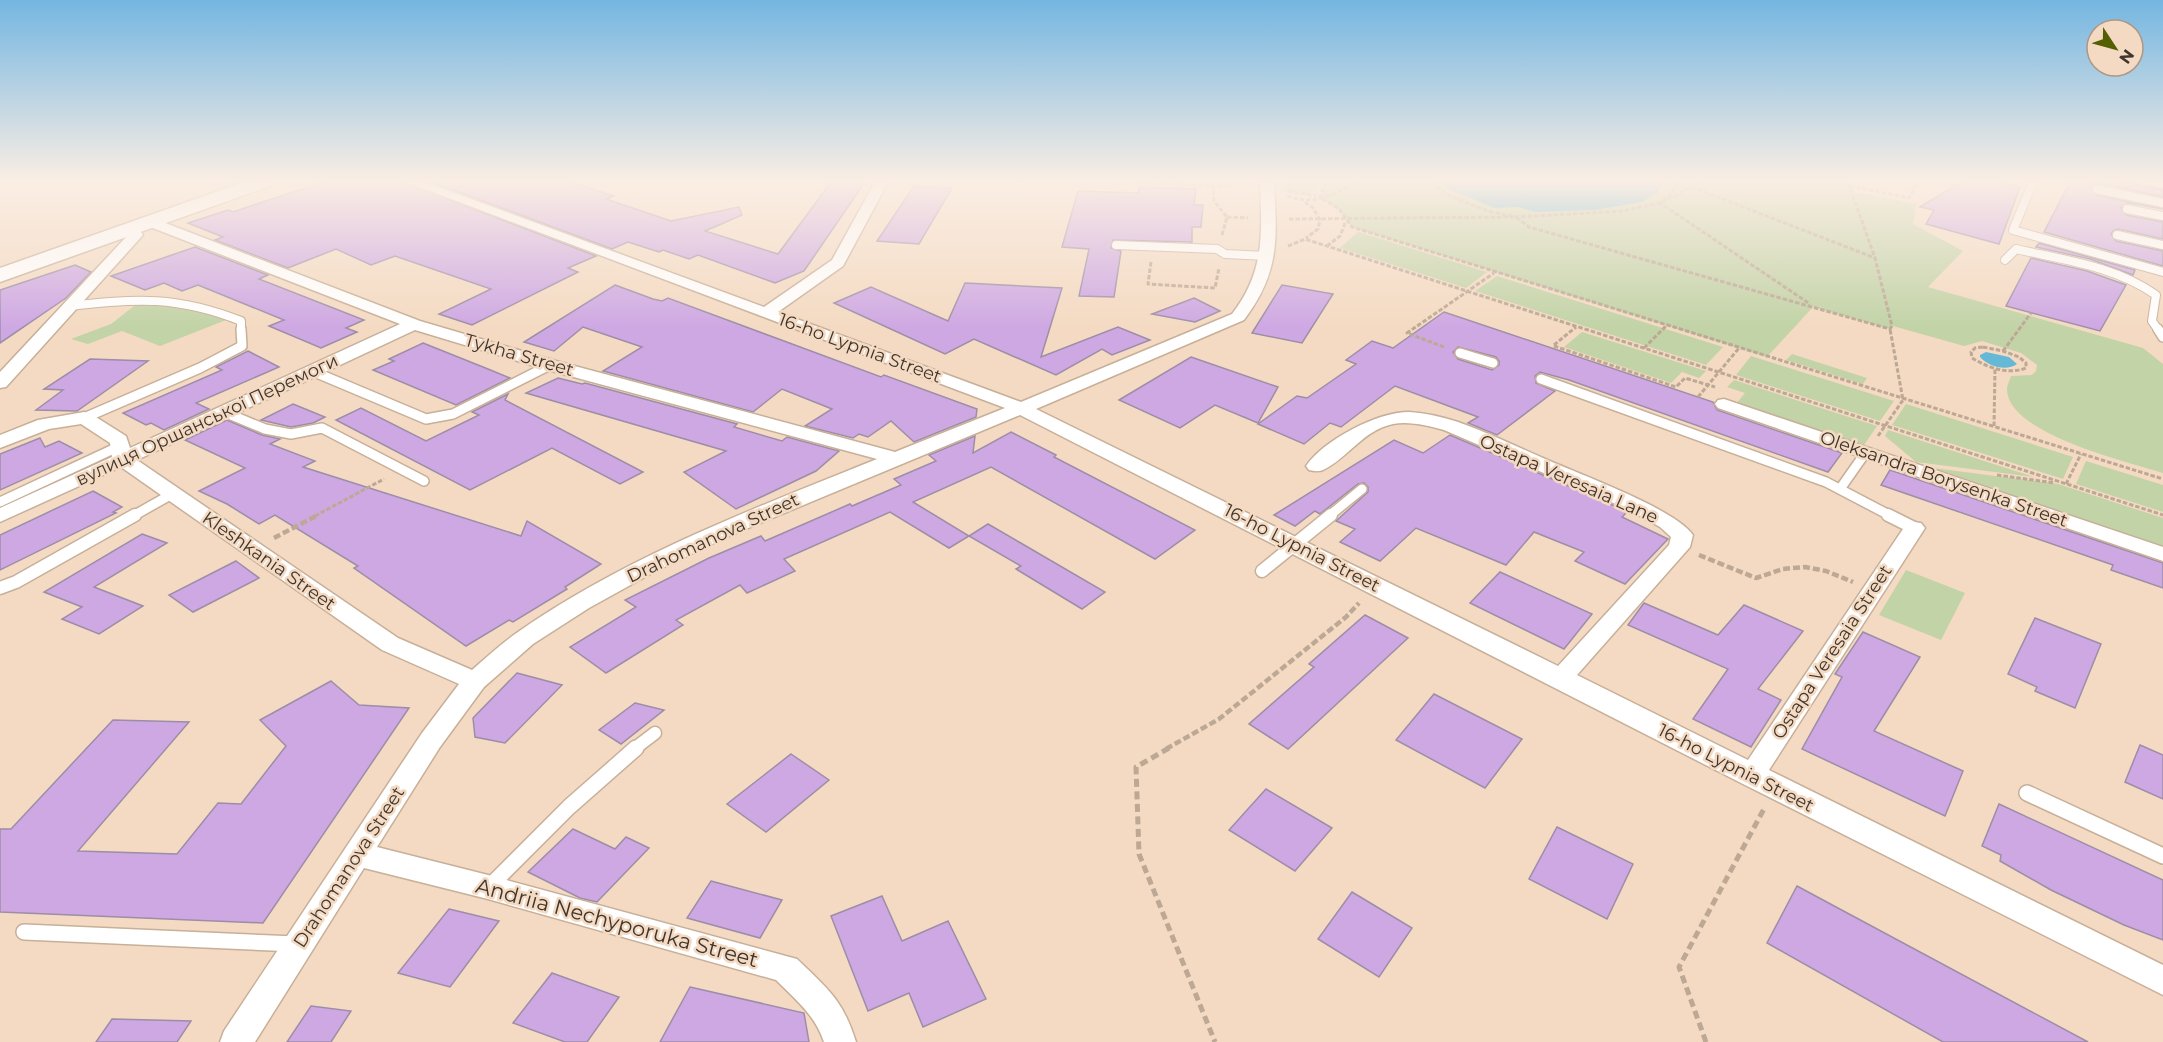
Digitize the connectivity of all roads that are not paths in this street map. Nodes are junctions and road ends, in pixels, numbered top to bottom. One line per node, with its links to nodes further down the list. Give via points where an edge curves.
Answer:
1 (126, 231): 13 (main road); 14 (street, via 136,235)
2 (172, 231): 16 (street, Tykha Street)
3 (543, 231): 15 (street, 16-ho Lypnia Street)
4 (855, 231): 15 (street, via 838,262)
5 (1267, 231): 10 (street, Drahomanova Street)
6 (2015, 231): 12 (lane)
7 (2117, 235): 9 (lane)
8 (1116, 245): 10 (lane)
9 (2163, 245)
10 (1267, 254): 25 (street, Drahomanova Street, via 1264,277 1238,317)
11 (2005, 260): 17 (lane, via 2016,249 2124,277 2147,287 2156,295 2152,321)
12 (2163, 272)
13 (0, 275)
14 (70, 306): 23 (street); 27 (lane, via 134,299 176,300 241,321 242,346)
15 (765, 313): 25 (street, 16-ho Lypnia Street)
16 (414, 324): 20 (street, Tykha Street); 21 (street, вулиця Оршанської Перемоги)
17 (2163, 337)
18 (1460, 352): 19 (lane)
19 (1493, 363)
20 (550, 364): 21 (lane, via 453,414 426,419); 31 (street, Tykha Street)
21 (312, 370): 26 (street, вулиця Оршанської Перемоги)
22 (1541, 379): 35 (lane)
23 (0, 383)
24 (1724, 404): 29 (street, Oleksandra Borysenka Street)
25 (1022, 409): 31 (street, Drahomanova Street); 40 (street, 16-ho Lypnia Street)
26 (224, 412): 30 (street, вулиця Оршанської Перемоги); 33 (lane, via 265,429 291,434 322,428)
27 (84, 418): 28 (street, via 45,424); 30 (street, Kleshkania Street, via 120,440)
28 (0, 442)
29 (1866, 452): 35 (lane); 41 (street, Oleksandra Borysenka Street)
30 (121, 453): 36 (street, Kleshkania Street); 37 (lane); 38 (street, вулиця Оршанської Перемоги)
31 (898, 459): 45 (street, Drahomanova Street, via 796,499 646,567 525,638)
32 (1316, 465): 44 (street, Ostapa Veresaia Lane, via 1374,423 1393,417 1425,418 1632,504 1682,536 1679,547)
33 (424, 481)
34 (1362, 489): 40 (lane)
35 (1840, 489): 39 (lane)
36 (172, 494): 43 (lane); 45 (street, Kleshkania Street, via 390,644)
37 (0, 502)
38 (0, 516)
39 (1914, 528): 47 (street, Ostapa Veresaia Street)
40 (1297, 544): 42 (lane); 44 (street, 16-ho Lypnia Street)
41 (2163, 554)
42 (1262, 571)
43 (0, 588)
44 (1560, 679): 47 (street, 16-ho Lypnia Street)
45 (475, 681): 49 (street, Drahomanova Street, via 430,740)
46 (655, 733): 51 (lane, via 599,777)
47 (1751, 776): 54 (street, 16-ho Lypnia Street)
48 (2027, 793): 50 (lane)
49 (357, 854): 51 (street, Andriia Nechyporuka Street); 53 (street, Drahomanova Street)
50 (2163, 856)
51 (488, 887): 56 (street, Andriia Nechyporuka Street, via 786,969 823,1005)
52 (24, 932): 53 (lane)
53 (299, 944): 55 (street, Drahomanova Street)
54 (2163, 981)
55 (236, 1042)
56 (840, 1042)

